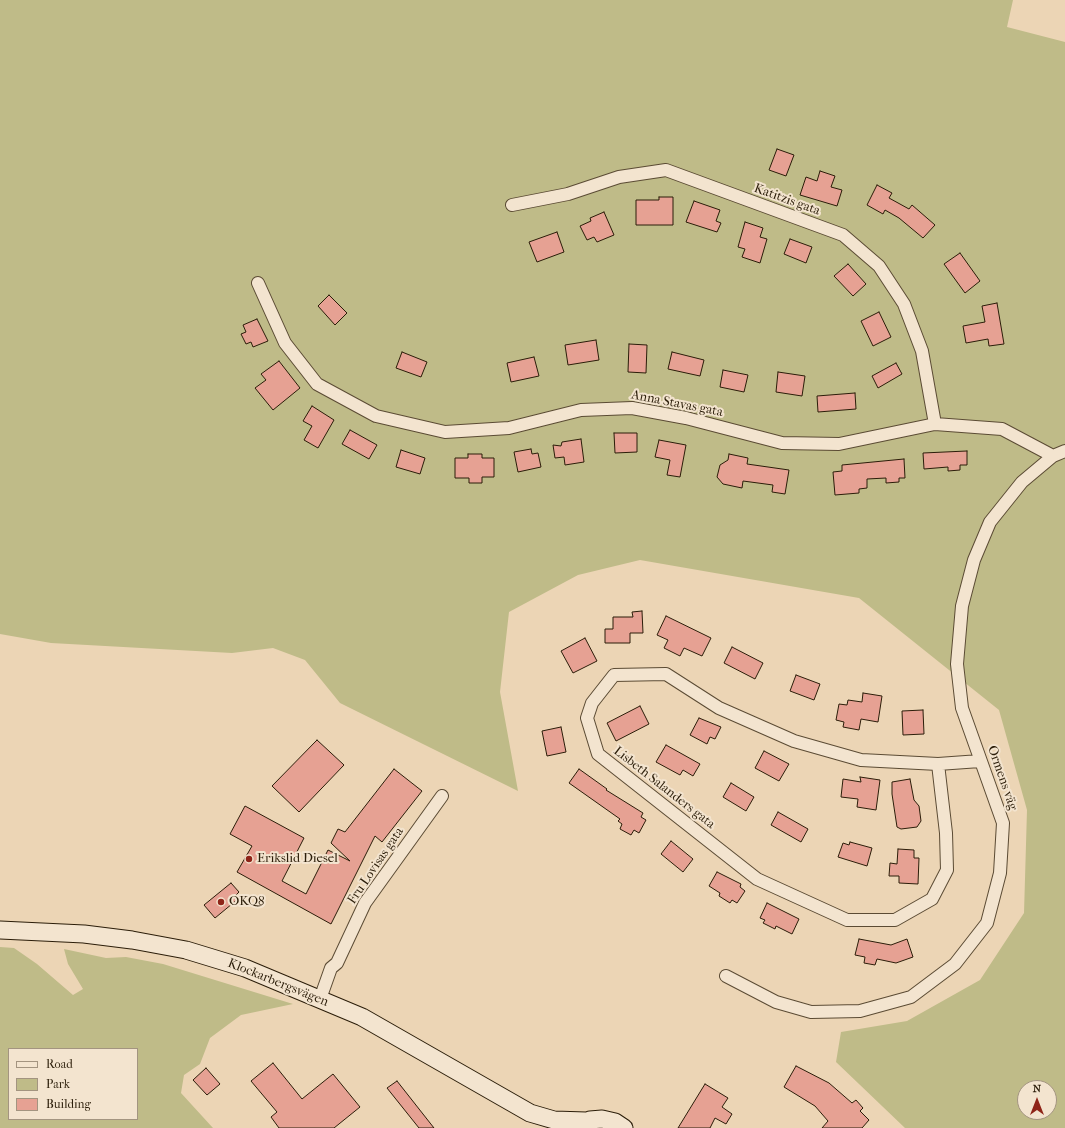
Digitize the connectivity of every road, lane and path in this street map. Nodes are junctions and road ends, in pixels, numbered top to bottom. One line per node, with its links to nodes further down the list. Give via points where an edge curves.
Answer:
1 (512, 204): 3 (street, Katitzis gata, via 568,194 619,176 666,170 843,235 879,266 904,304 922,350)
2 (258, 283): 3 (street, Anna Stavas gata, via 285,343 317,384 376,416 445,432 509,428 581,410 632,408 686,418 782,443 839,444)
3 (935, 424): 5 (street, Anna Stavas gata, via 1002,429)
4 (1065, 451): 5 (street, Ormens väg)
5 (1053, 456): 6 (street, Ormens väg, via 1022,482 990,522 974,560 962,606 957,664 961,700)
6 (980, 761): 7 (street, Lisbeth Salanders gata); 10 (street, Ormens väg, via 1003,823 1000,873 987,922 955,964 911,997 860,1011 811,1012 776,1002)
7 (938, 764): 7 (street, Lisbeth Salanders gata, via 861,760 794,741 719,708 666,674 614,675 592,703 587,718 598,754 757,879 847,920 896,920 932,899 946,870 946,833)
8 (442, 796): 11 (street, Fru Lovisas gata, via 365,903 337,963 331,968)
9 (0, 930): 11 (main road, Klockarbergsvägen, via 132,940 186,950 245,968)
10 (726, 976)
11 (320, 999): 12 (main road, Klockarbergsvägen, via 362,1017)
12 (530, 1113): 13 (main road, Klockarbergsvägen); 14 (main road, Klockarbergsvägen)
13 (580, 1125): 15 (main road, Klockarbergsvägen, via 596,1119 608,1120)
14 (542, 1128)
15 (624, 1128)

